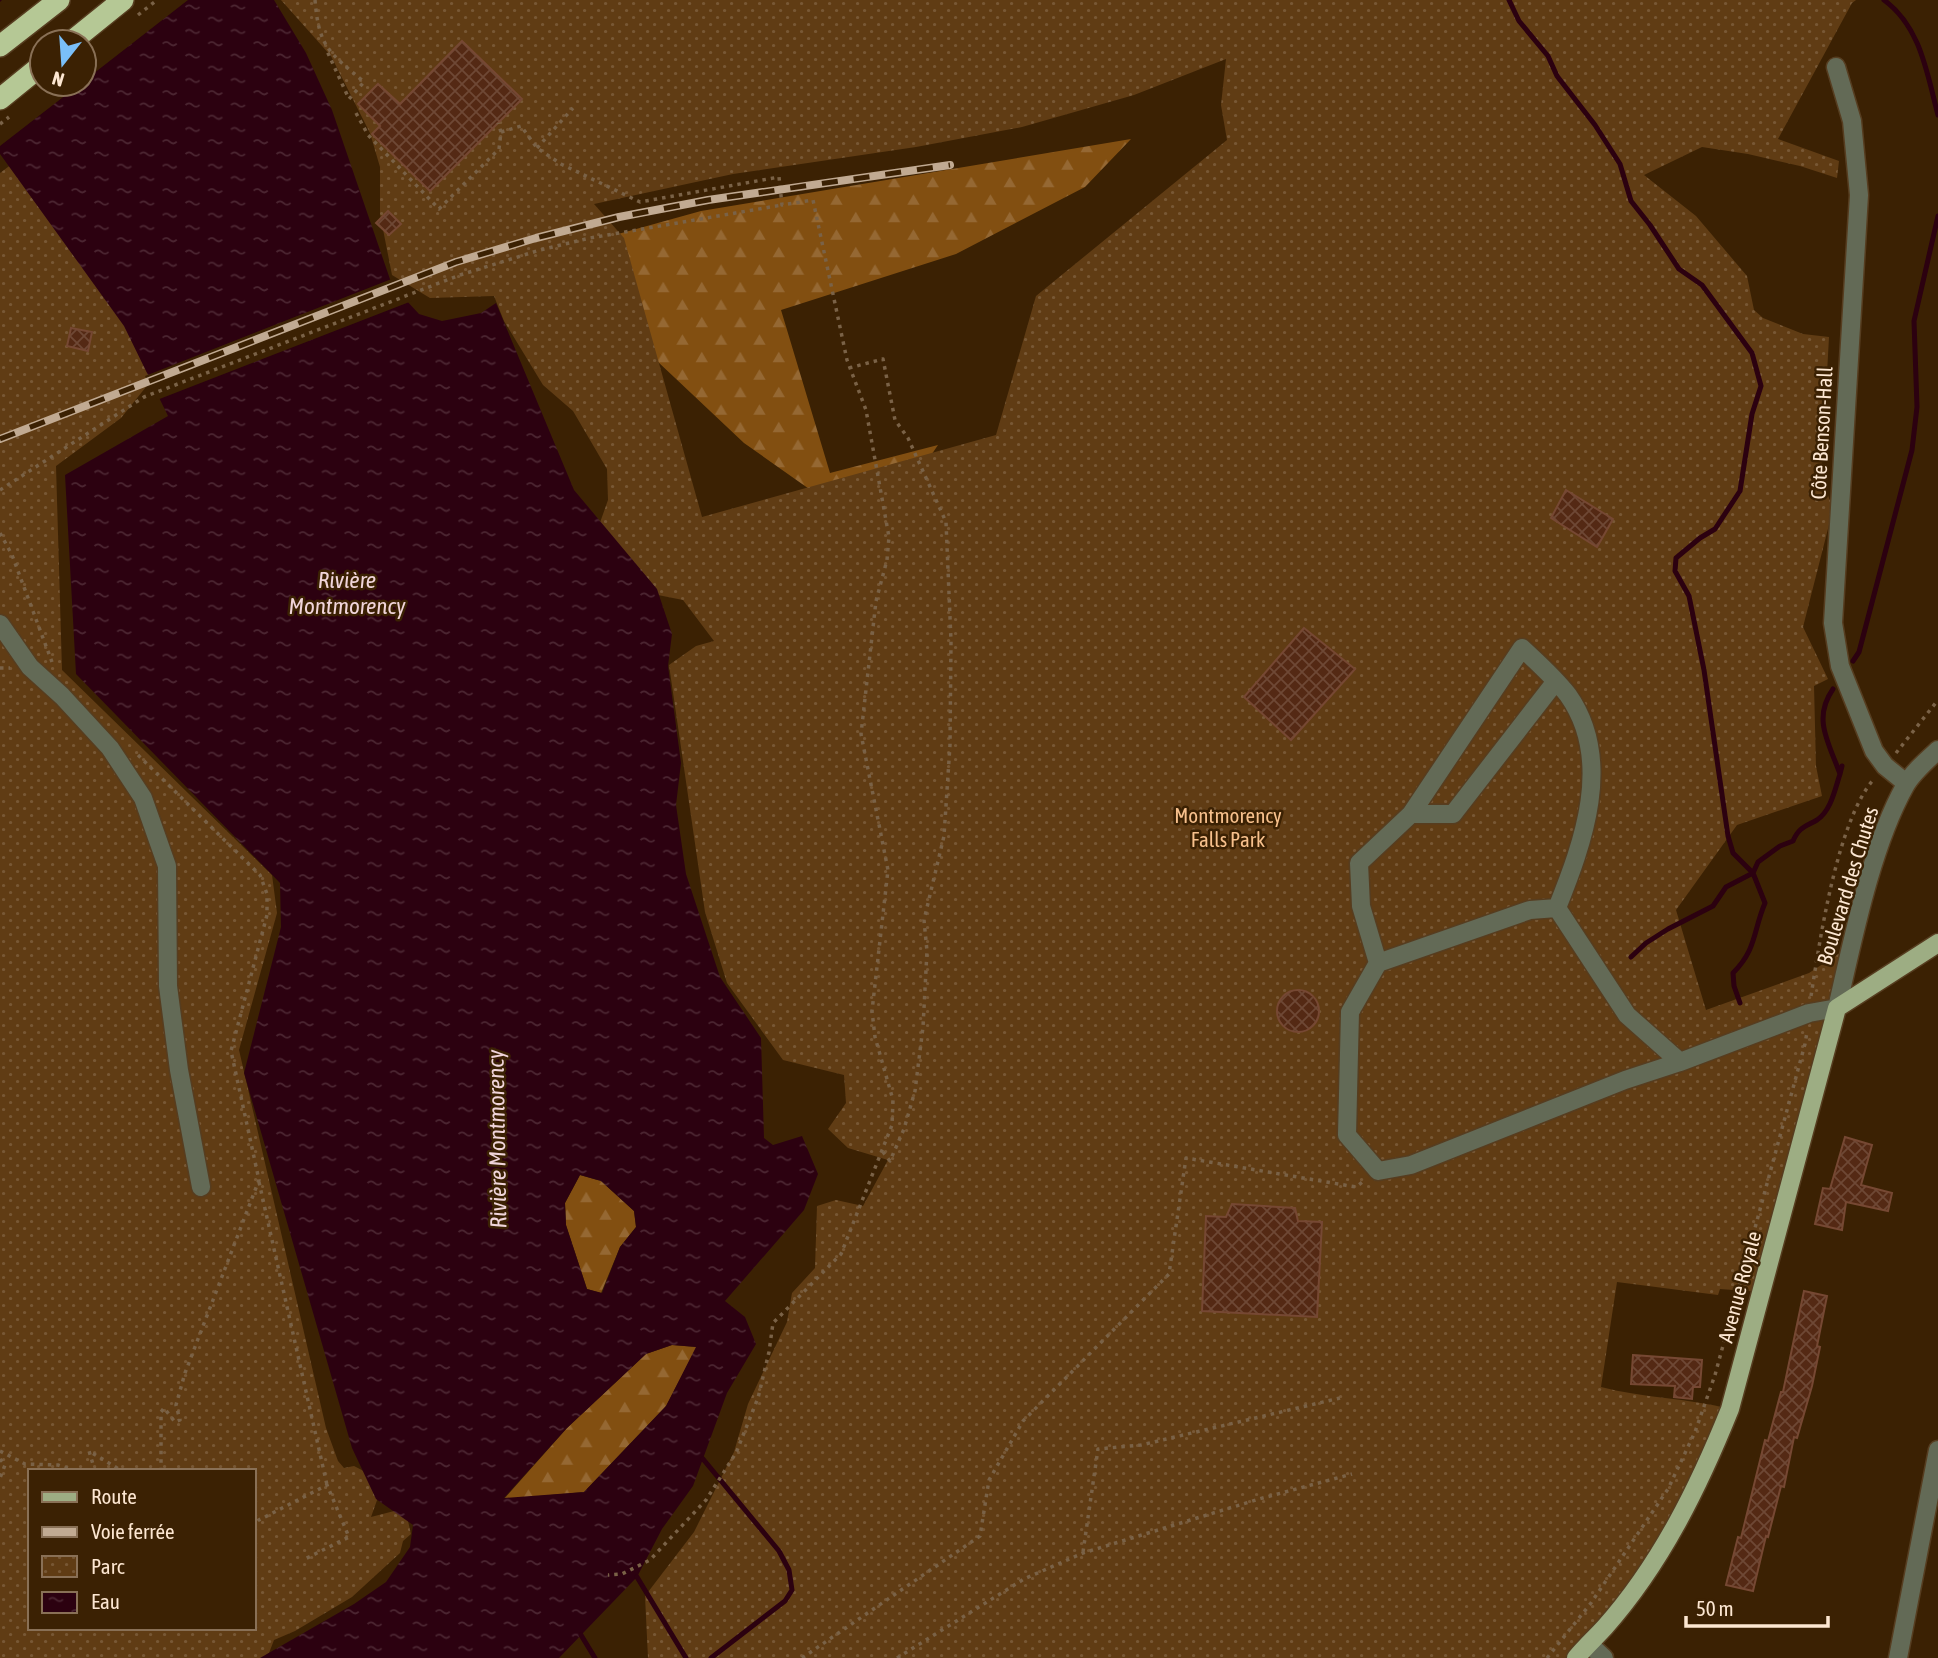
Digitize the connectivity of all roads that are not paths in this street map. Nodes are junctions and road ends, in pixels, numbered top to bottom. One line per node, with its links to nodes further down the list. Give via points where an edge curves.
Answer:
1 (59, 0): 4 (highway)
2 (123, 0): 3 (highway)
3 (88, 28)
4 (0, 46)
5 (1836, 67): 11 (street, Côte Benson-Hall, via 1852,121 1859,195 1833,624 1840,666 1874,751)
6 (28, 76): 7 (highway)
7 (0, 99)
8 (0, 624): 18 (street, via 30,667 110,748 147,809 167,866 168,986)
9 (1556, 681): 12 (street, via 1453,814); 12 (street, via 1522,648); 13 (street, via 1585,729 1591,763 1591,795 1580,850)
10 (1938, 750): 11 (street, Boulevard des Chutes)
11 (1906, 783): 16 (street, Boulevard des Chutes, via 1874,866)
12 (1411, 814): 15 (street, via 1359,863 1361,906)
13 (1557, 908): 15 (street, via 1530,910); 17 (street, via 1627,1015)
14 (1938, 943): 16 (main road)
15 (1378, 963): 17 (street, via 1350,1012 1347,1135 1378,1171 1411,1166)
16 (1837, 1008): 17 (street, via 1809,1013); 20 (main road, Avenue Royale, via 1730,1409 1708,1464 1651,1565)
17 (1680, 1062)
18 (201, 1187)
19 (1938, 1450): 23 (street)
20 (1588, 1644): 21 (main road, Avenue Royale); 22 (street)
21 (1576, 1658)
22 (1604, 1658)
23 (1898, 1658)

